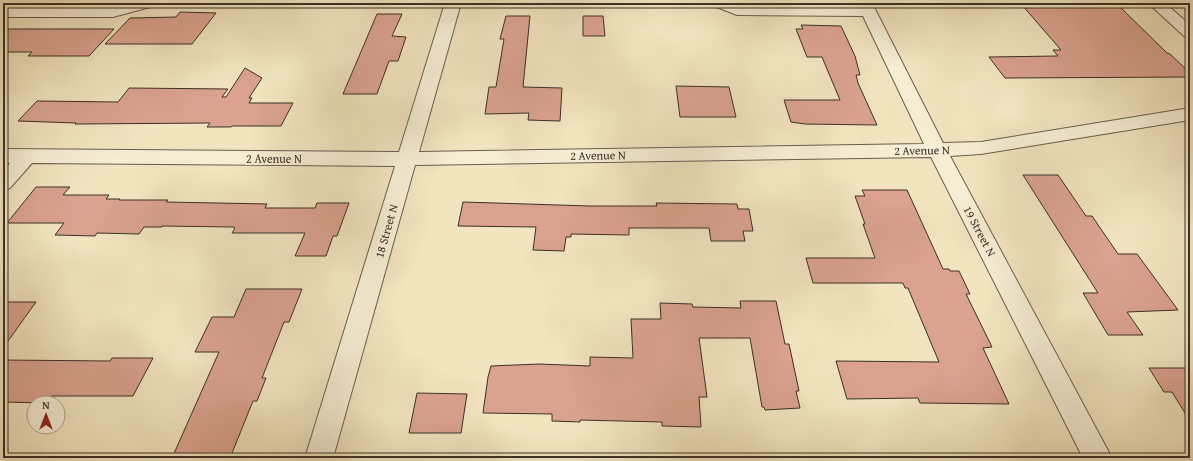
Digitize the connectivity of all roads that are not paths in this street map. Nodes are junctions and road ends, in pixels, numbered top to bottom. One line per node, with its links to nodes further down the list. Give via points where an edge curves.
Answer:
1 (149, 3): 6 (street, via 113,12)
2 (453, 3): 12 (street, 18 Street N)
3 (719, 3): 5 (street, via 737,10 755,12)
4 (1156, 3): 7 (street)
5 (866, 7): 9 (street, 19 Street N)
6 (3, 12)
7 (1190, 33)
8 (1190, 114): 9 (street, 2 Avenue N, via 981,148)
9 (937, 150): 12 (street, 2 Avenue N); 15 (street, 19 Street N)
10 (3, 156): 11 (street, 2 Avenue N)
11 (27, 156): 12 (street, 2 Avenue N); 13 (street)
12 (407, 159): 14 (street, 18 Street N)
13 (3, 183)
14 (319, 458)
15 (1098, 458)

